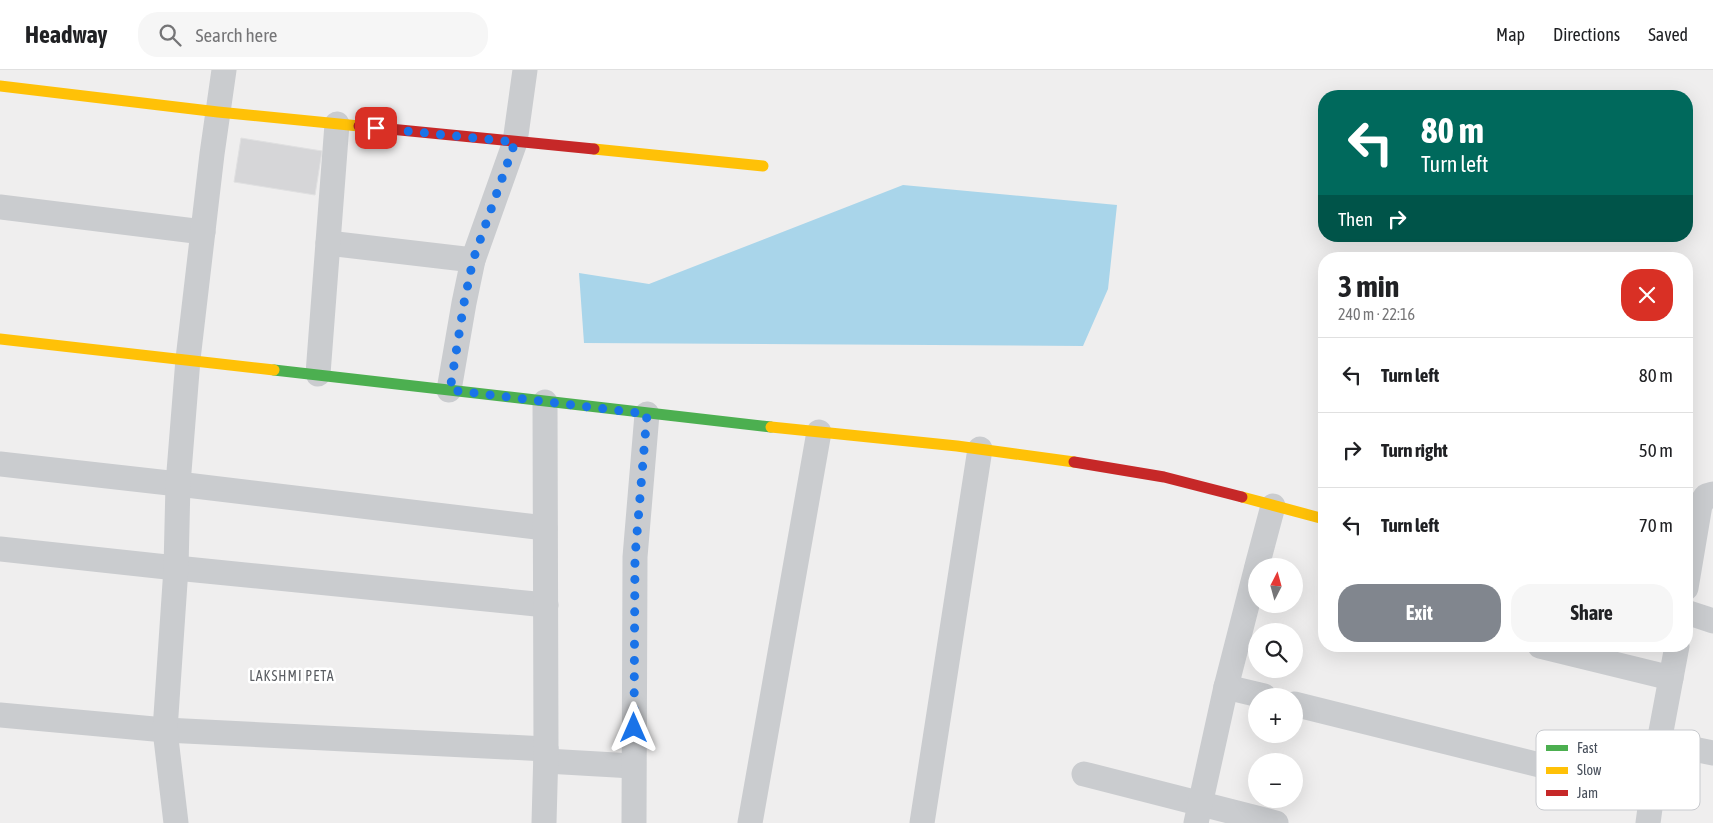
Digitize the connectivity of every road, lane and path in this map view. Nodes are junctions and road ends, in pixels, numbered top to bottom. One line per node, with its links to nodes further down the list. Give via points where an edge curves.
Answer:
1 (224, 70): 4 (street)
2 (524, 70): 6 (street)
3 (0, 86): 4 (street)
4 (218, 112): 5 (street); 9 (street)
5 (337, 124): 6 (street); 10 (street)
6 (515, 142): 7 (street); 11 (street)
7 (763, 166)
8 (0, 207): 9 (street)
9 (203, 232): 13 (street)
10 (328, 243): 11 (street); 14 (street)
11 (473, 260): 15 (street)
12 (0, 339): 13 (street)
13 (188, 359): 14 (street); 21 (street)
14 (318, 374): 15 (street)
15 (450, 390): 16 (street)
16 (545, 402): 17 (street); 25 (street)
17 (647, 414): 18 (street); 47 (street, via 635,557)
18 (819, 432): 19 (street); 54 (street)
19 (980, 449): 23 (street, via 1140,473); 55 (street)
20 (0, 464): 21 (street)
21 (178, 484): 25 (street); 29 (street)
22 (1713, 494): 26 (street, via 1706,496 1700,505)
23 (1273, 506): 24 (street); 28 (street)
24 (1318, 517)
25 (545, 528): 31 (street)
26 (1693, 546)
27 (0, 549): 29 (street)
28 (1260, 558)
29 (176, 568): 31 (street); 41 (street)
30 (1248, 603): 37 (street)
31 (546, 605): 45 (street)
32 (1693, 614): 33 (street)
33 (1713, 620)
34 (1564, 652): 36 (street)
35 (1674, 652): 36 (street)
36 (1660, 676): 42 (street)
37 (1226, 687): 38 (street); 50 (street)
38 (1248, 692)
39 (1303, 706): 46 (street)
40 (0, 715): 41 (street)
41 (165, 730): 45 (street); 51 (street)
42 (1659, 730)
43 (1700, 750): 44 (street)
44 (1713, 753)
45 (546, 755): 47 (street); 52 (street)
46 (1536, 764)
47 (633, 766): 53 (street)
48 (1084, 774): 50 (street)
49 (1646, 810): 57 (street)
50 (1198, 813): 56 (street)
51 (176, 823)
52 (544, 823)
53 (634, 823)
54 (750, 823)
55 (922, 823)
56 (1276, 823)
57 (1648, 823)

